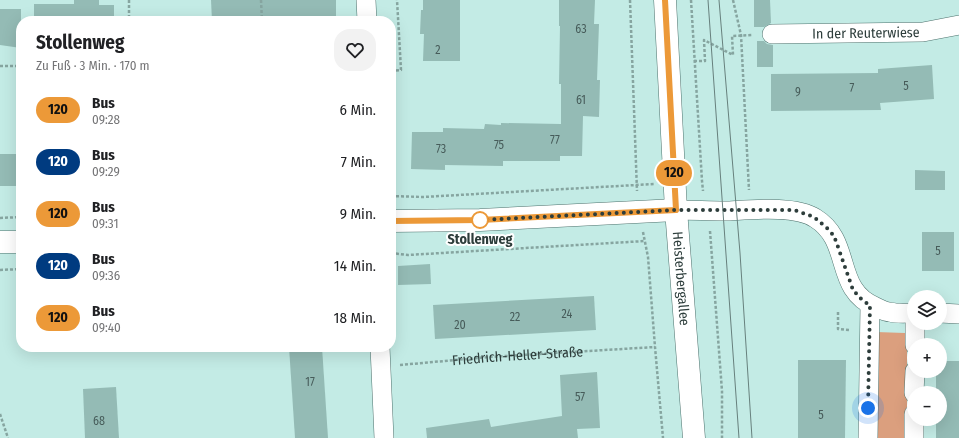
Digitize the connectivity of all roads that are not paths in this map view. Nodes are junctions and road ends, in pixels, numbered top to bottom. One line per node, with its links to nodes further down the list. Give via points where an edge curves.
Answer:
1 (366, 0): 3 (street)
2 (664, 0): 6 (main road, Heisterbergallee)
3 (367, 16)
4 (959, 25): 5 (street, In der Reuterwiese, via 923,32)
5 (765, 34)
6 (676, 210): 7 (main road, via 480,220); 10 (street, via 794,210 814,217 834,236 853,290); 17 (main road, Heisterbergallee)
7 (396, 221)
8 (0, 242): 9 (main road)
9 (16, 242)
10 (870, 305): 11 (street, via 889,312); 18 (street)
11 (907, 313)
12 (947, 313): 13 (street)
13 (959, 314)
14 (380, 352): 16 (street)
15 (914, 426): 19 (street)
16 (384, 438)
17 (694, 438)
18 (868, 438)
19 (914, 438)

